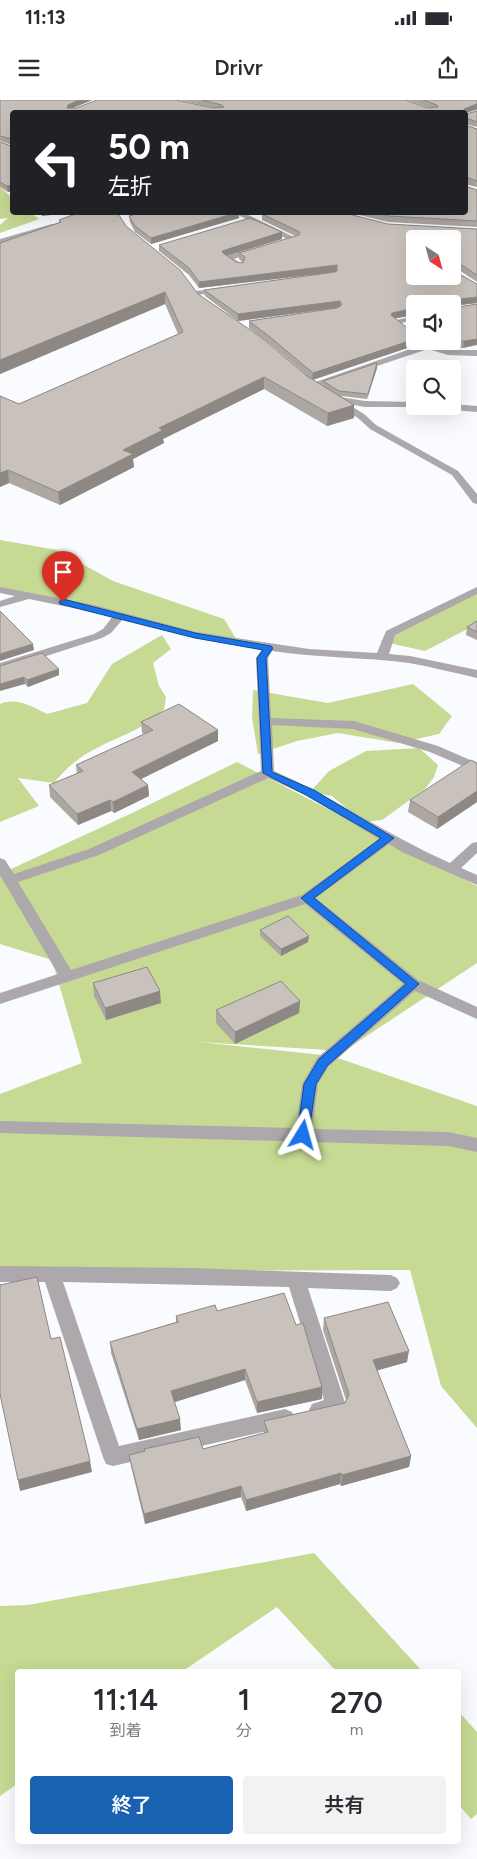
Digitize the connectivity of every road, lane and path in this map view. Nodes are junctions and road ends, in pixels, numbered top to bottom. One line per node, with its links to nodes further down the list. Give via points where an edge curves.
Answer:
1 (242, 215): 3 (street)
2 (267, 215): 3 (street)
3 (252, 219): 4 (street); 7 (street, via 294,239 228,258)
4 (239, 223)
5 (62, 224): 6 (street)
6 (0, 241)
7 (240, 265)
8 (233, 289): 9 (street, via 193,290)
9 (202, 302)
10 (406, 319): 11 (street, via 396,321)
11 (406, 329)
12 (409, 350): 15 (street)
13 (444, 350): 14 (street, via 457,355)
14 (477, 353)
15 (318, 389): 16 (street, via 365,404); 19 (street, via 374,427 455,473)
16 (406, 405)
17 (461, 408): 18 (street)
18 (477, 409)
19 (477, 502)
20 (0, 590): 22 (street)
21 (477, 590): 26 (street, via 390,633)
22 (32, 595): 23 (street); 24 (street)
23 (0, 604)
24 (120, 615): 25 (street, via 195,635); 27 (street, via 107,631 98,636)
25 (268, 648): 26 (street); 29 (street, via 262,658)
26 (382, 657): 28 (street)
27 (0, 667)
28 (477, 674)
29 (265, 721): 30 (street, via 354,725 434,749); 31 (street)
30 (477, 768)
31 (268, 773): 32 (street, via 310,792); 36 (street, via 94,852)
32 (388, 838): 35 (street); 38 (street)
33 (477, 846): 35 (street)
34 (0, 863): 36 (street)
35 (451, 869): 37 (street)
36 (11, 880): 39 (street)
37 (477, 880)
38 (306, 898): 39 (street); 40 (street)
39 (68, 977): 41 (street)
40 (413, 984): 42 (street); 44 (street, via 323,1062 310,1084)
41 (0, 999)
42 (477, 1013)
43 (0, 1126): 44 (street)
44 (303, 1135): 45 (street, via 448,1139)
45 (477, 1146)
46 (0, 1274): 47 (street)
47 (52, 1275): 48 (street); 48 (street, via 113,1457 336,1406)
48 (296, 1280): 49 (street)
49 (391, 1283)

